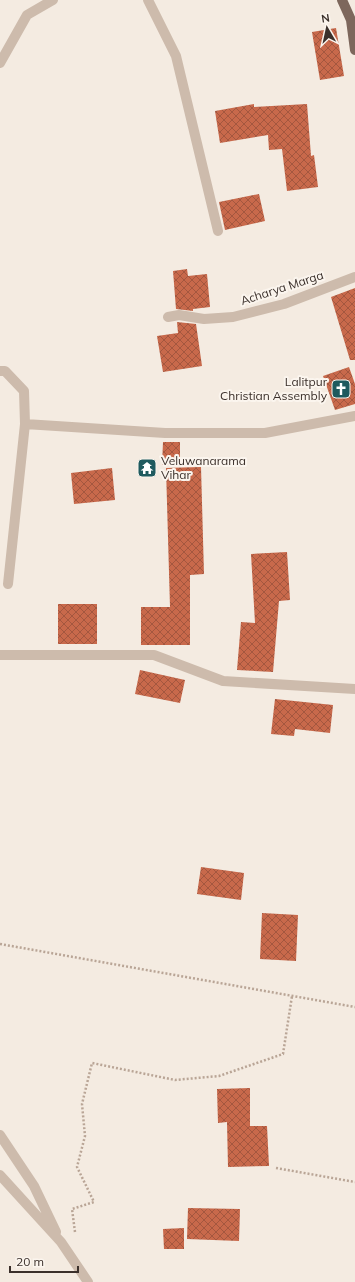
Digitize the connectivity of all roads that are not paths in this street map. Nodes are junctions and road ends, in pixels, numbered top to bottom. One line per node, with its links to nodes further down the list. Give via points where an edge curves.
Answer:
1 (53, 0): 5 (street, via 27,15)
2 (148, 0): 6 (street, via 176,56)
3 (342, 0): 4 (main road, via 351,20)
4 (355, 50)
5 (0, 63)
6 (218, 231)
7 (355, 277): 8 (street, Acharya Marga, via 284,304 233,317)
8 (168, 317)
9 (0, 370): 11 (street, via 5,371 24,391)
10 (355, 416): 11 (street, via 265,433 165,433)
11 (25, 424): 12 (street)
12 (8, 584)
13 (0, 656): 14 (street, via 154,655 223,681)
14 (355, 689)
15 (0, 1135): 17 (street, via 34,1186)
16 (0, 1175): 17 (street)
17 (61, 1242): 18 (street)
18 (88, 1282)

